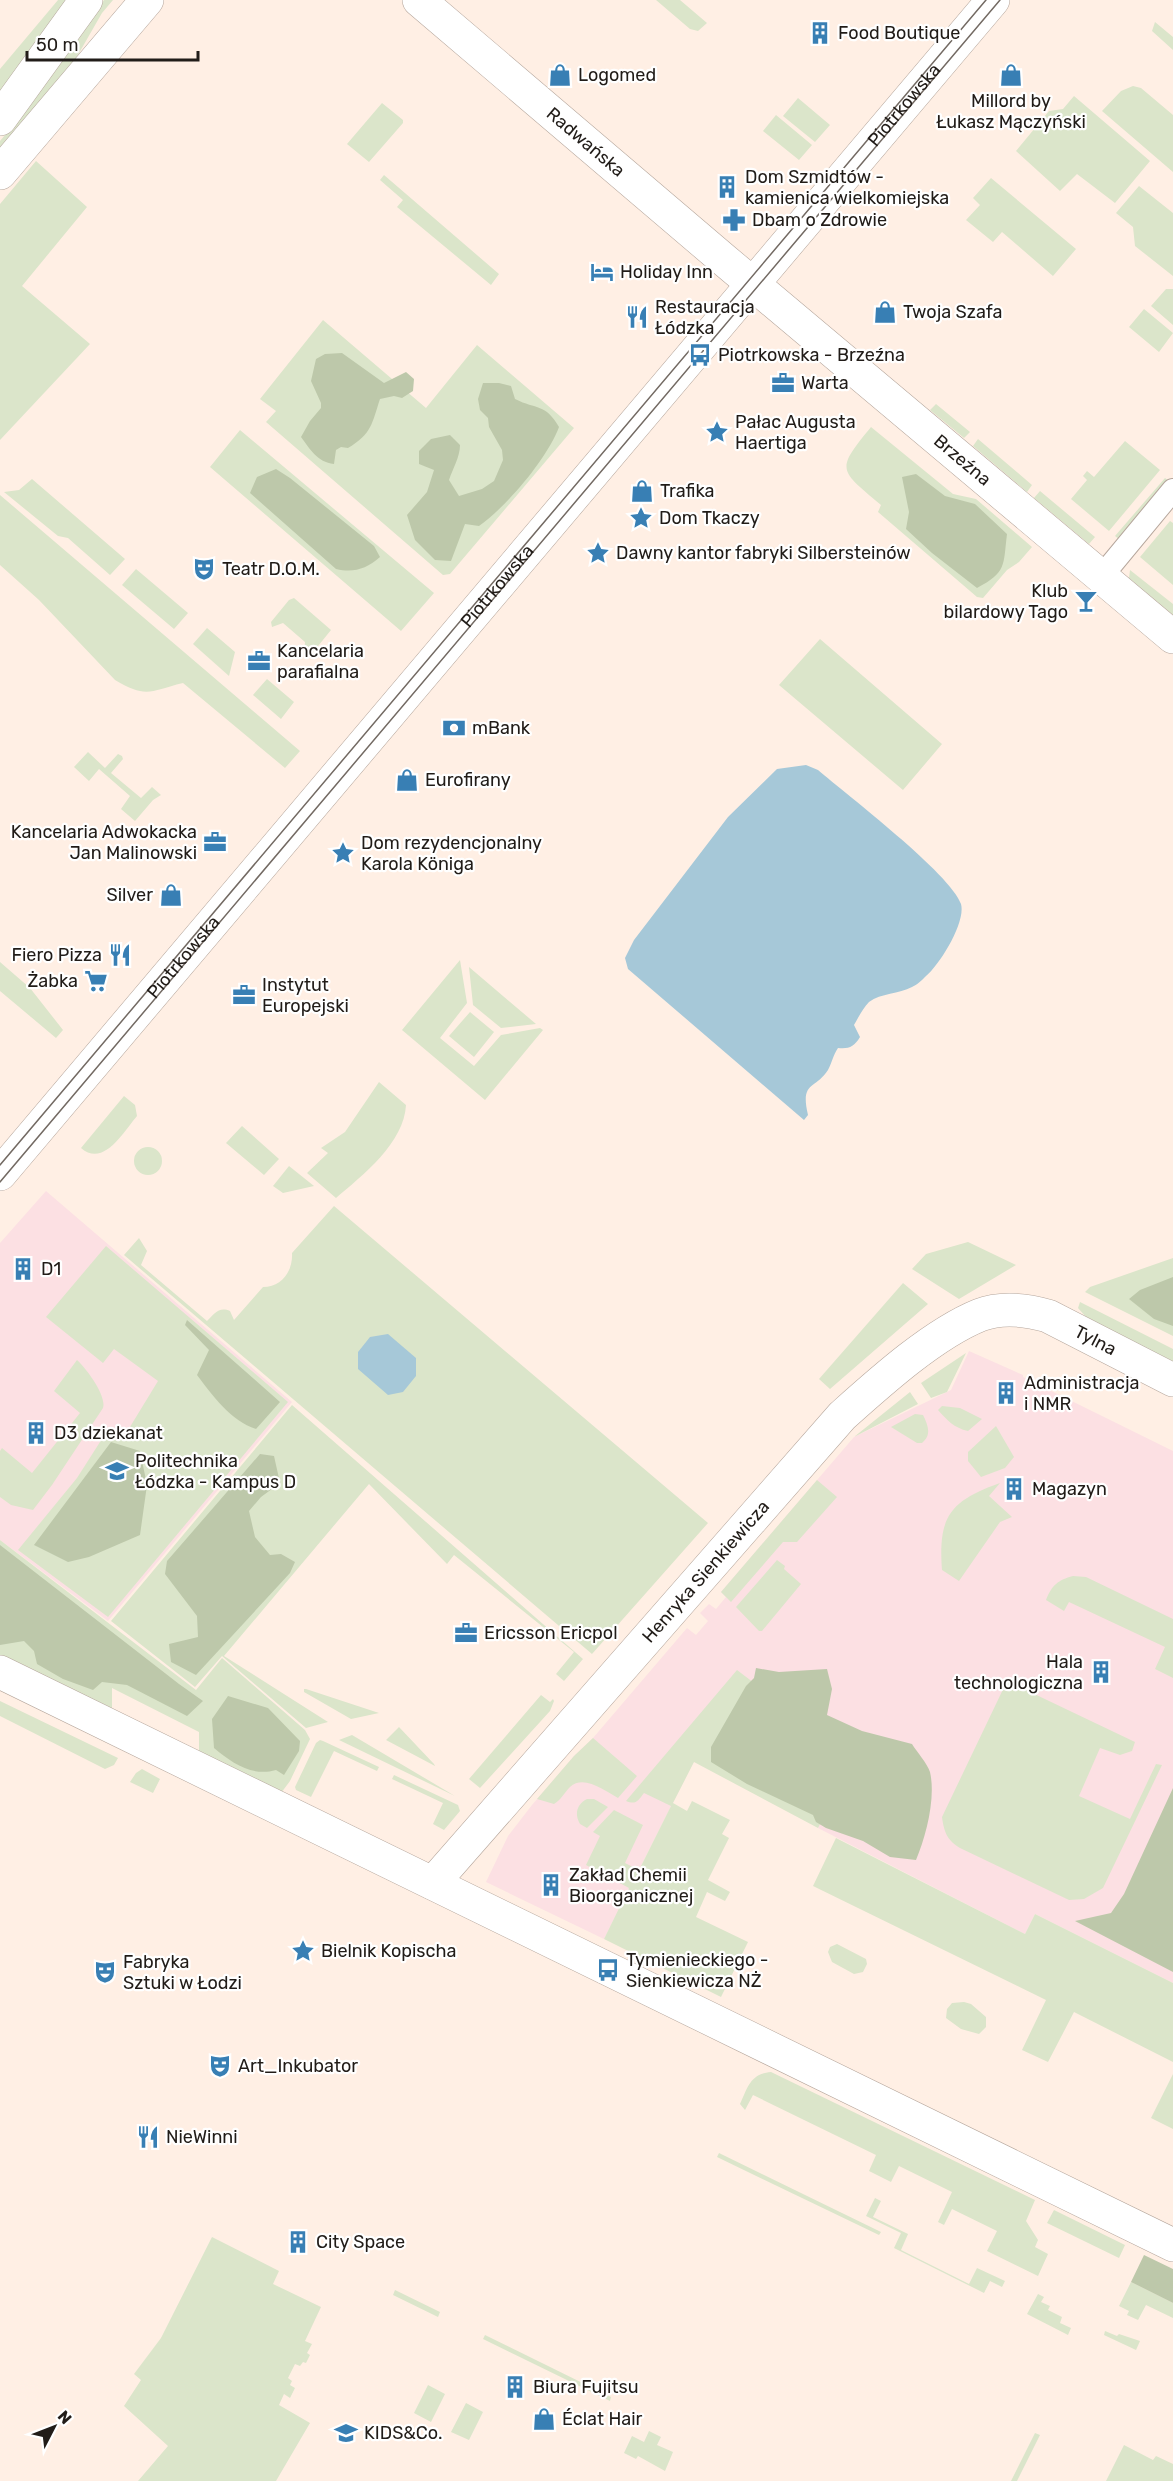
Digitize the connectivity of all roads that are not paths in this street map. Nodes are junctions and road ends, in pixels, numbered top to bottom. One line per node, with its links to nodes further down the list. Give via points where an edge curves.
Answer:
1 (86, 0): 5 (street)
2 (147, 0): 6 (street)
3 (419, 0): 7 (street, Radwańska)
4 (993, 0): 7 (street, Piotrkowska)
5 (0, 119)
6 (0, 173)
7 (753, 284): 9 (street, Brzeźna); 11 (street, Piotrkowska)
8 (1173, 490): 9 (street)
9 (1101, 577): 10 (street, Brzeźna)
10 (1173, 637)
11 (0, 1174)
12 (1015, 1310): 13 (street, Tylna, via 1048,1316); 15 (street, Henryka Sienkiewicza, via 981,1315 962,1325 897,1368 842,1416)
13 (1173, 1380)
14 (0, 1672): 15 (street)
15 (433, 1883): 16 (street)
16 (1173, 2245)

